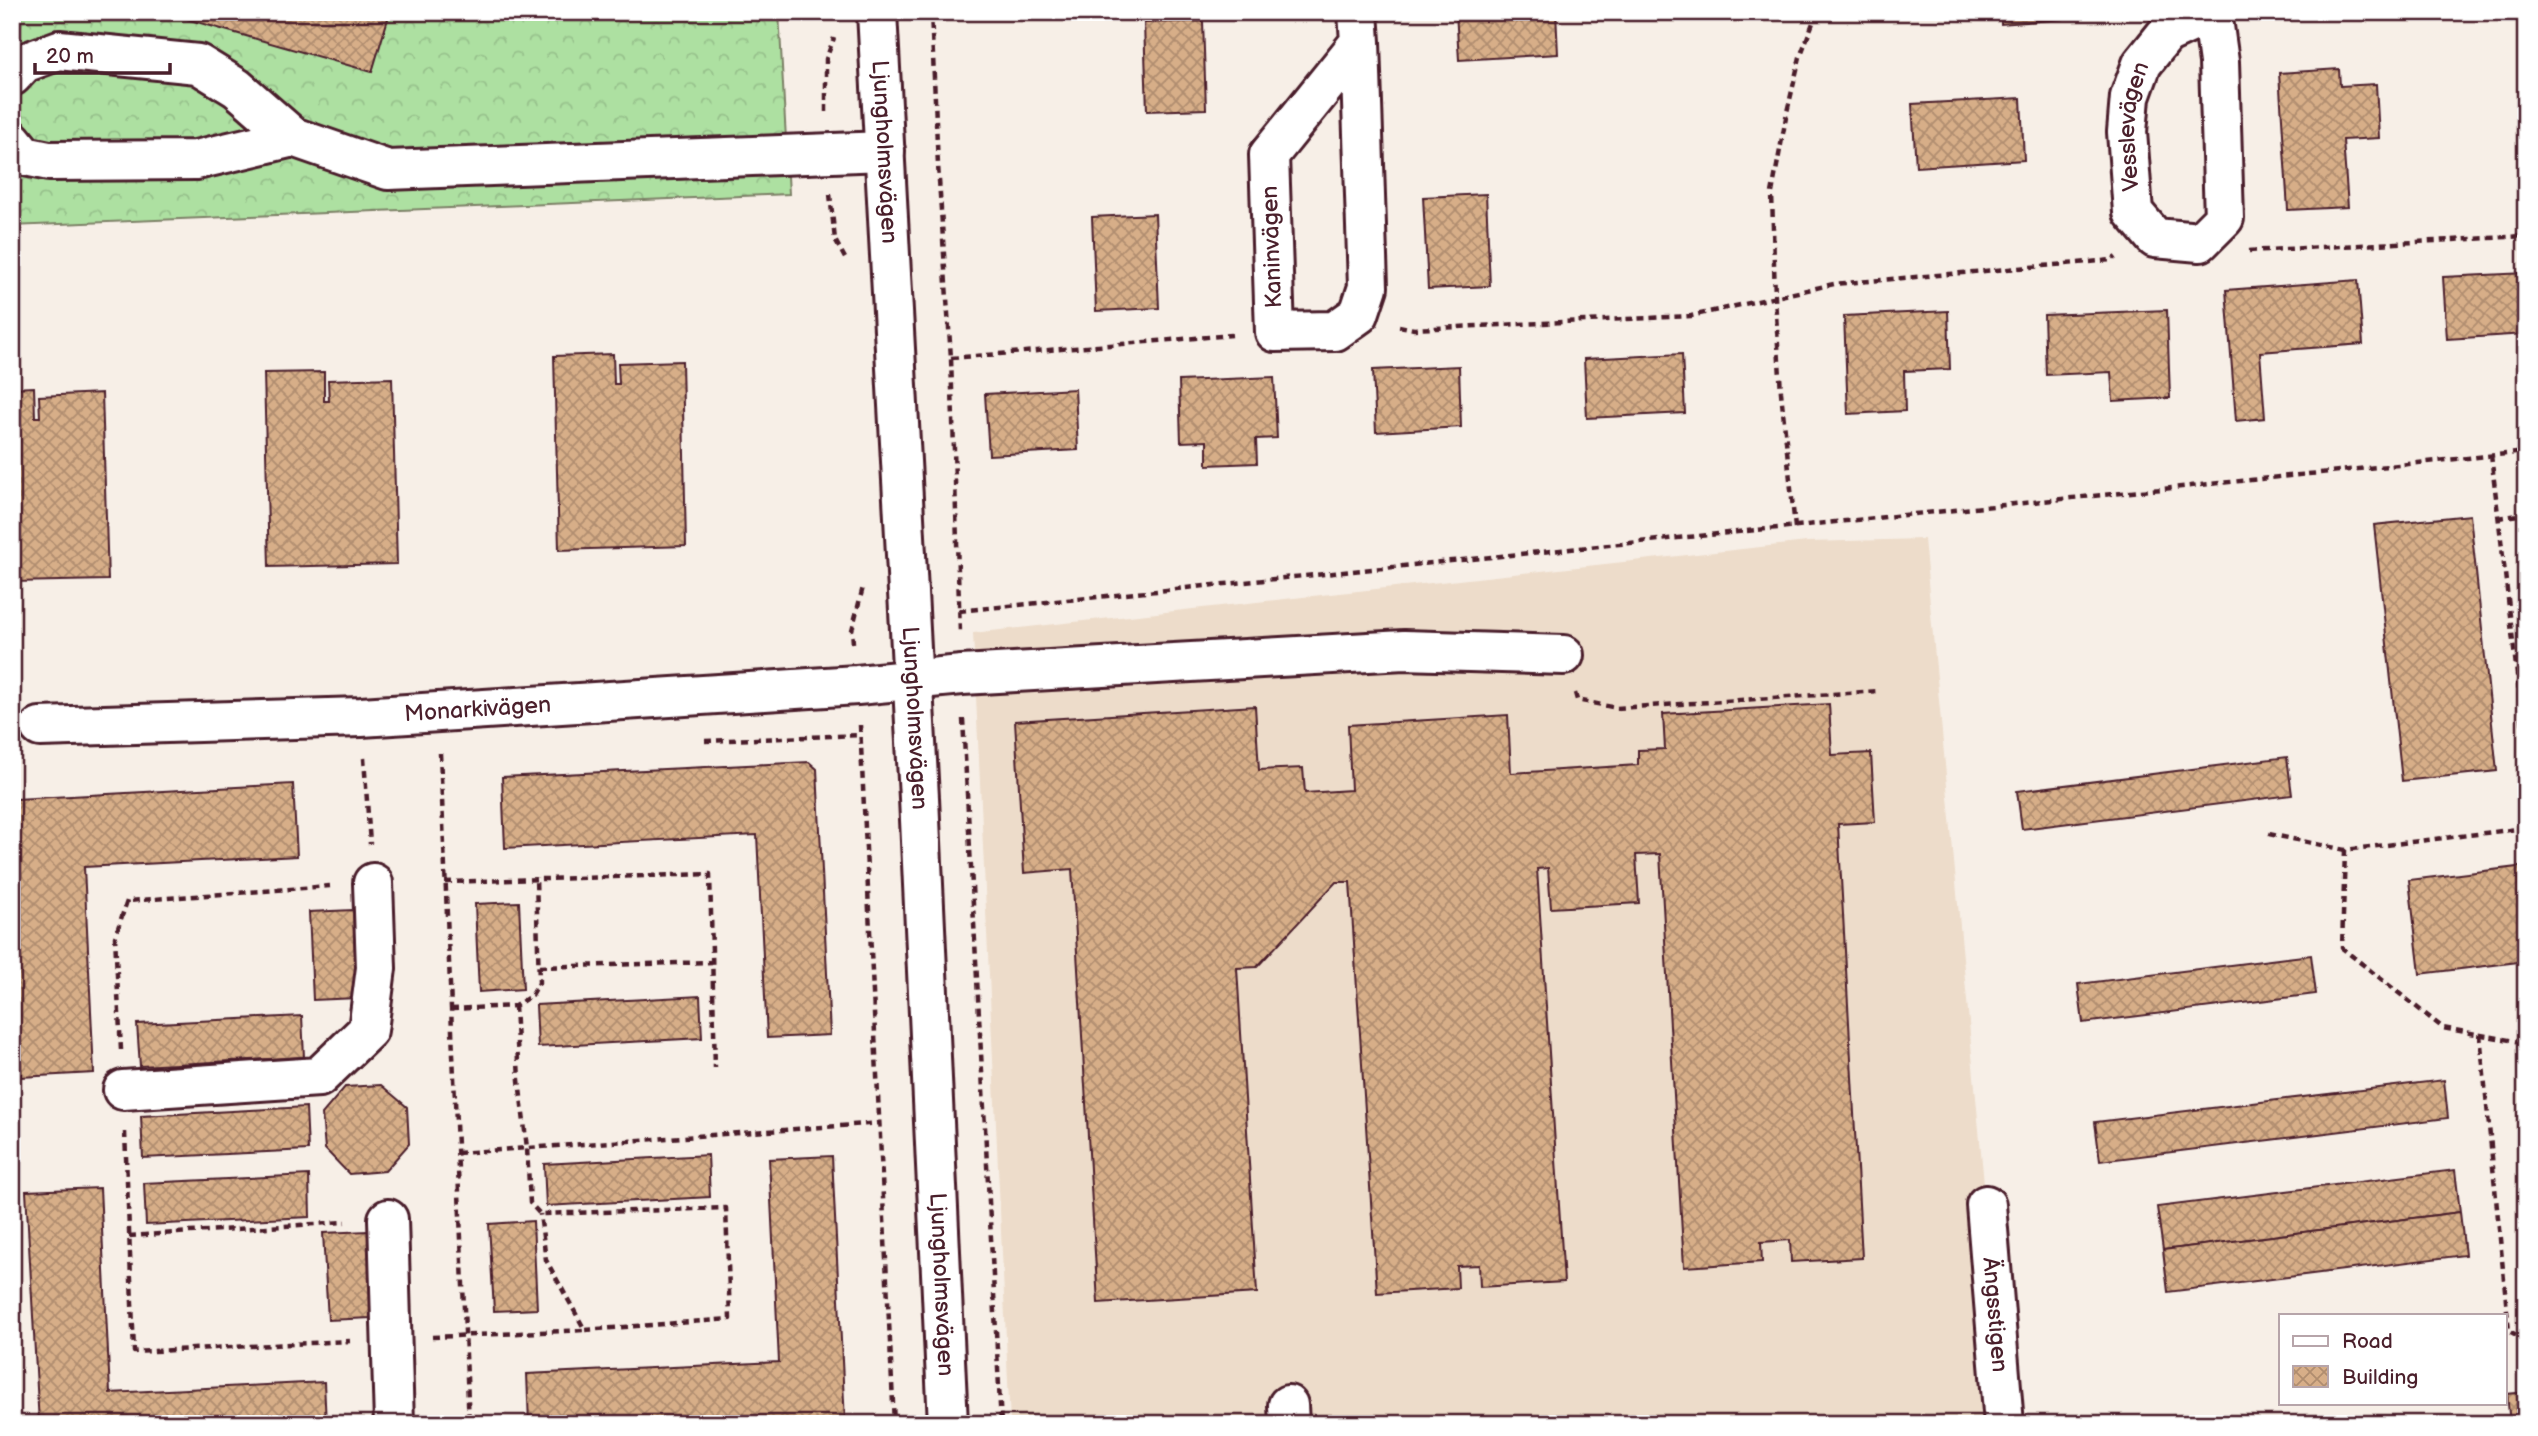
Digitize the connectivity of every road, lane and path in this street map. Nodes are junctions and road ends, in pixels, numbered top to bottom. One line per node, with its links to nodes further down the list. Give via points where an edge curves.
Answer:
1 (877, 12): 8 (street, Ljungholmsvägen)
2 (1817, 12): 12 (path, via 1800,57 1772,193)
3 (2212, 13): 10 (street, Vesslevägen, via 2166,34 2142,64 2130,97 2127,132 2133,212); 11 (street, Vesslevägen, via 2219,62 2224,218)
4 (1359, 27): 13 (street, Kaninvägen, via 1368,287); 14 (street, Kaninvägen, via 1269,155)
5 (12, 76): 6 (street, via 24,63 59,50 198,64 237,88)
6 (293, 137): 7 (street, via 197,160 49,162 25,156); 8 (street, via 388,170)
7 (12, 140)
8 (885, 151): 23 (street, Ljungholmsvägen)
9 (2526, 236): 11 (path, via 2256,252)
10 (2155, 237): 11 (street); 12 (path, via 2112,260 1834,284)
11 (2200, 242)
12 (1775, 298): 13 (path, via 1692,316 1414,329 1380,323); 20 (path)
13 (1359, 313): 14 (street, Kaninvägen, via 1335,331)
14 (1275, 332): 15 (path)
15 (950, 358)
16 (2526, 452): 17 (path)
17 (2491, 455): 19 (path); 20 (path)
18 (2526, 514): 19 (path)
19 (2498, 518): 28 (path)
20 (1795, 528): 21 (path)
21 (959, 611)
22 (1564, 655): 23 (street, Monarkivägen, via 1404,650); 24 (path, via 1577,700 1617,708)
23 (913, 681): 25 (street, Monarkivägen); 54 (street, Ljungholmsvägen)
24 (1880, 691)
25 (360, 717): 26 (street, Monarkivägen); 34 (path)
26 (40, 727)
27 (440, 751): 33 (path)
28 (2526, 751)
29 (2526, 828): 31 (path)
30 (2269, 834): 31 (path)
31 (2345, 850): 39 (path, via 2342,948 2443,1028)
32 (536, 877): 33 (path); 35 (path, via 710,874); 36 (path)
33 (445, 881): 38 (path)
34 (373, 883): 42 (street, via 376,968 368,1030 319,1077); 42 (path, via 127,901 115,937)
35 (712, 962): 36 (path); 41 (path)
36 (539, 967): 37 (path, via 539,983)
37 (515, 1006): 38 (path); 44 (path)
38 (451, 1009): 45 (path)
39 (2480, 1034): 40 (path); 50 (path, via 2509,1331)
40 (2526, 1043)
41 (715, 1068)
42 (123, 1090): 49 (path)
43 (881, 1123): 44 (path)
44 (527, 1148): 45 (path); 47 (path, via 530,1203)
45 (457, 1153): 53 (path)
46 (1986, 1205): 55 (street, Ängsstigen)
47 (540, 1214): 47 (path, via 726,1208 730,1319 585,1330 546,1260)
48 (388, 1219): 49 (path); 52 (street)
49 (129, 1236): 51 (path)
50 (2526, 1340)
51 (134, 1352)
52 (394, 1424)
53 (469, 1424)
54 (948, 1424)
55 (2004, 1424)

